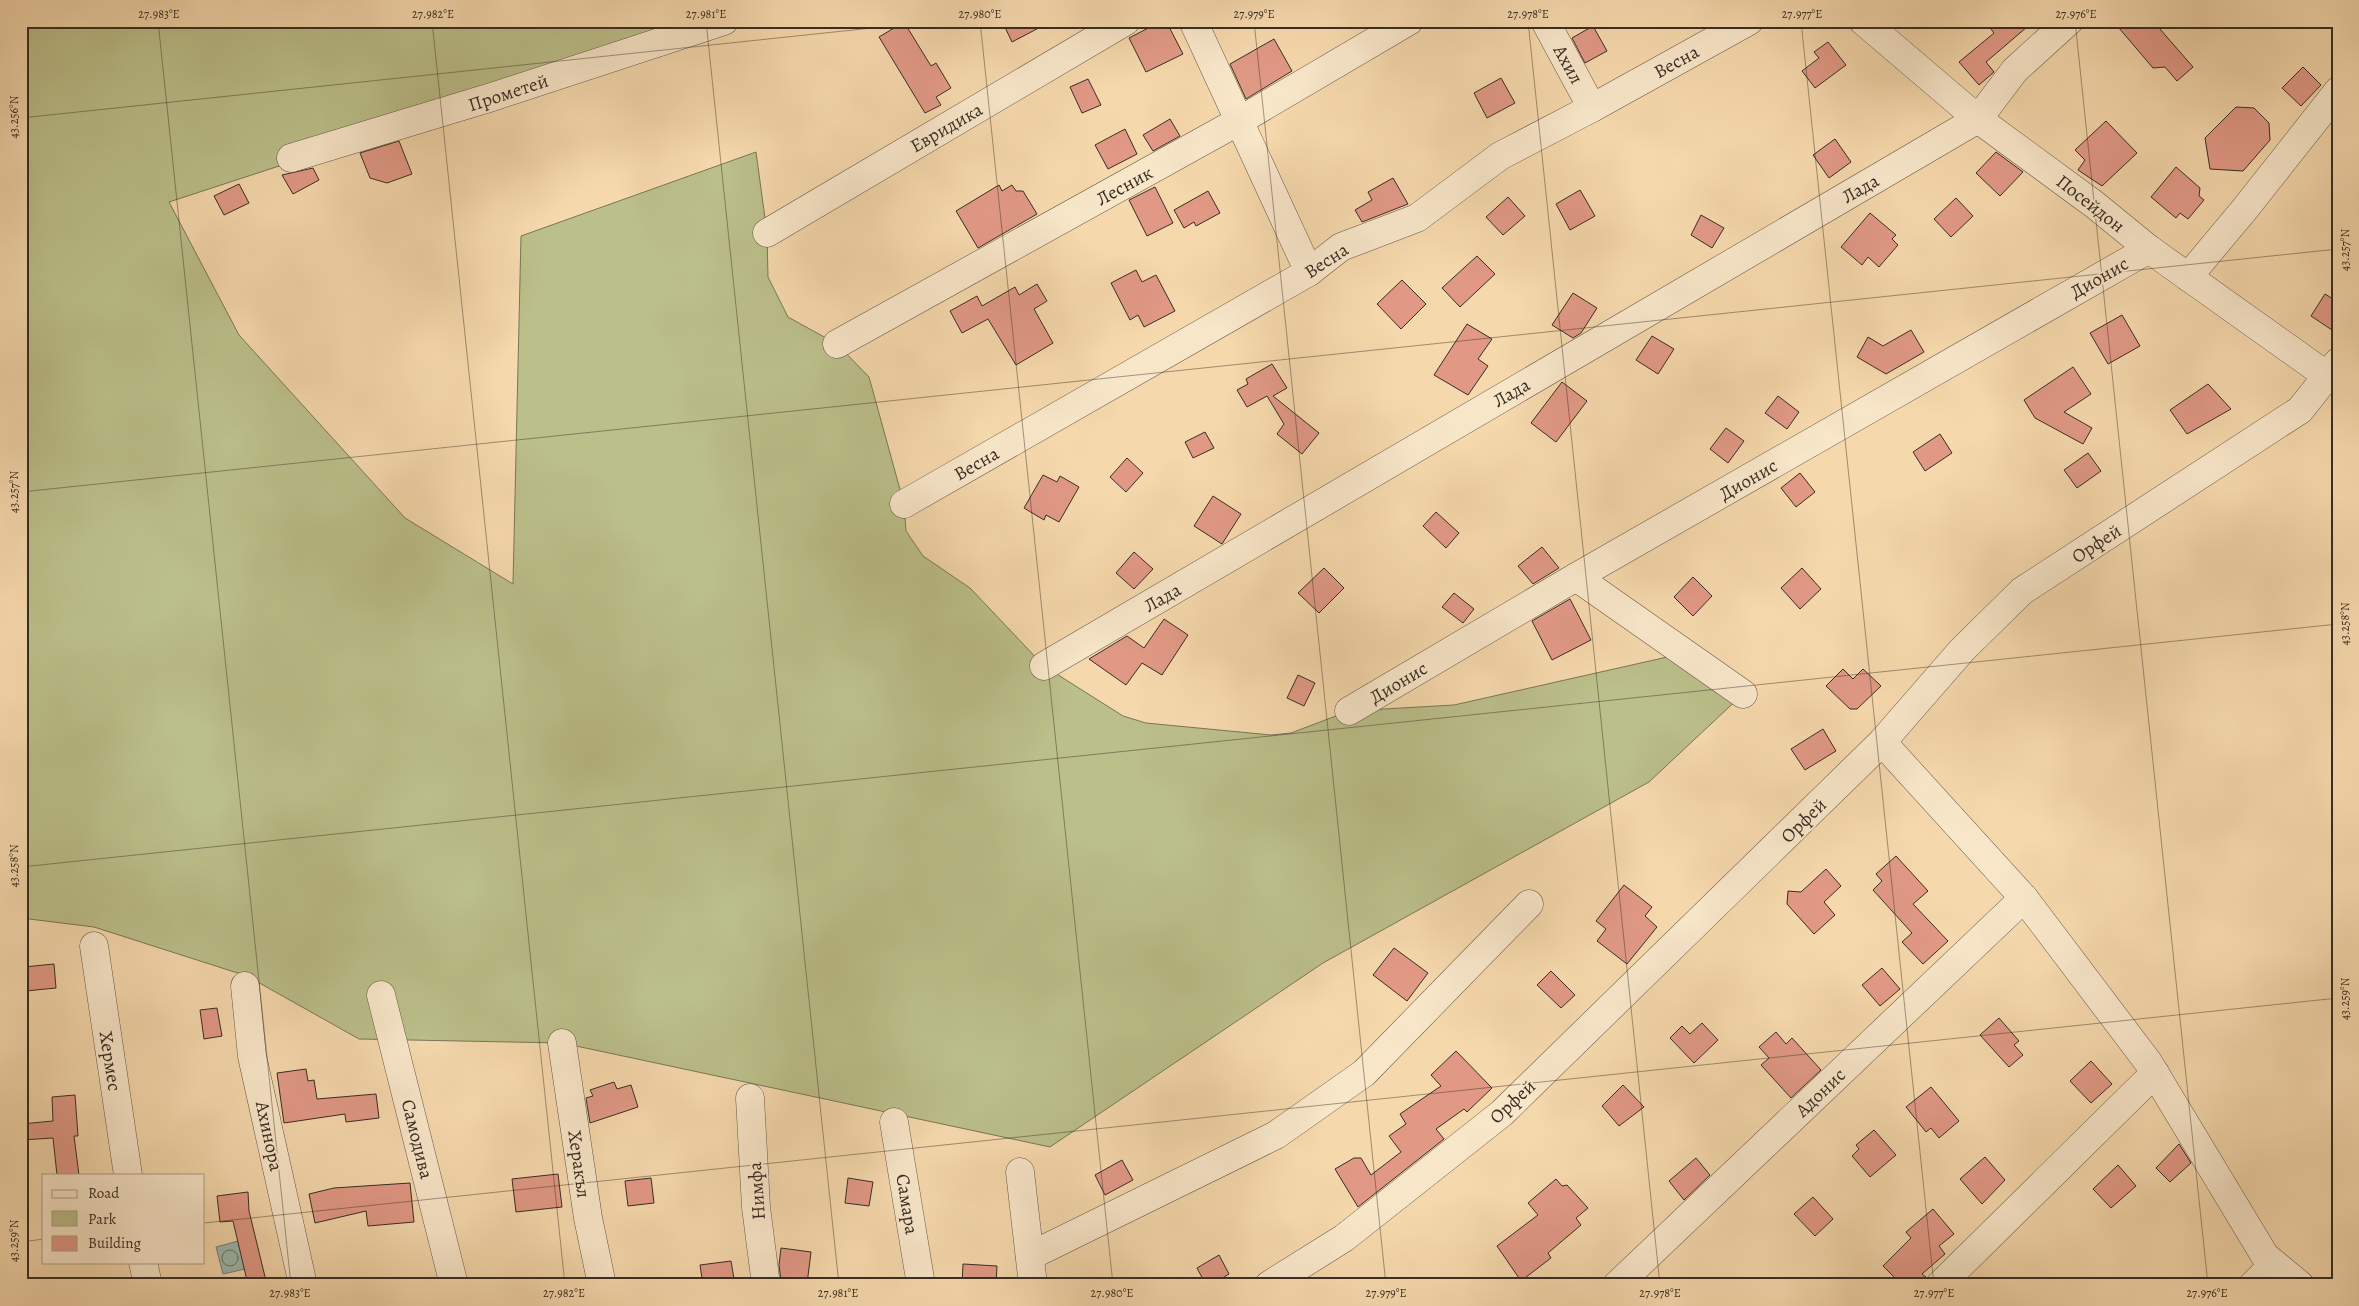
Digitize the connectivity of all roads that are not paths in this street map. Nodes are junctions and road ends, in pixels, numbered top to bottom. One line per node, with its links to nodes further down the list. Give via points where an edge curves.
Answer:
1 (724, 21): 13 (street, Прометей)
2 (1126, 21): 14 (street, Евридика)
3 (1193, 21): 12 (street)
4 (1409, 21): 12 (street, Лесник)
5 (1545, 21): 10 (street, Ахил)
6 (1749, 21): 10 (street, Весна)
7 (1864, 21): 11 (street, Посейдон)
8 (2069, 21): 11 (street, via 2015,70)
9 (2338, 91): 17 (street)
10 (1592, 108): 16 (street, Весна, via 1500,156 1417,218 1341,247)
11 (1978, 119): 15 (street, Посейдон, via 2095,205); 22 (street, Лада)
12 (1239, 121): 16 (street); 18 (street, Лесник)
13 (291, 158)
14 (767, 233)
15 (2148, 249): 17 (street, Посейдон); 21 (street, Дионис)
16 (1309, 272): 20 (street, Весна)
17 (2188, 277): 19 (street, Посейдон)
18 (837, 344)
19 (2332, 368): 25 (street, Орфей, via 2300,410 2022,590 1962,650)
20 (904, 504)
21 (1576, 577): 23 (street); 24 (street, Дионис)
22 (1044, 666)
23 (1743, 694)
24 (1349, 711)
25 (1882, 742): 26 (street); 47 (street, Орфей, via 1502,1113 1344,1238)
26 (2024, 898): 32 (street); 48 (street, Адонис)
27 (1529, 904): 37 (street, via 1364,1073 1292,1124 1276,1135)
28 (94, 946): 36 (street, Хермес)
29 (245, 986): 41 (street, Ахинора, via 252,1056)
30 (381, 994): 42 (street, Самодива)
31 (562, 1043): 43 (street, Херакъл, via 588,1218)
32 (2155, 1074): 39 (street, via 2264,1256); 49 (street)
33 (750, 1098): 44 (street, Нимфа, via 756,1207)
34 (894, 1122): 45 (street, Самара)
35 (1020, 1172): 37 (street)
36 (128, 1174)
37 (1030, 1256): 46 (street)
38 (144, 1264): 40 (street)
39 (2274, 1264): 50 (street); 51 (street)
40 (148, 1285)
41 (303, 1285)
42 (454, 1285)
43 (602, 1285)
44 (766, 1285)
45 (921, 1285)
46 (1033, 1285)
47 (1269, 1285)
48 (1617, 1285)
49 (1940, 1285)
50 (2253, 1285)
51 (2300, 1285)

